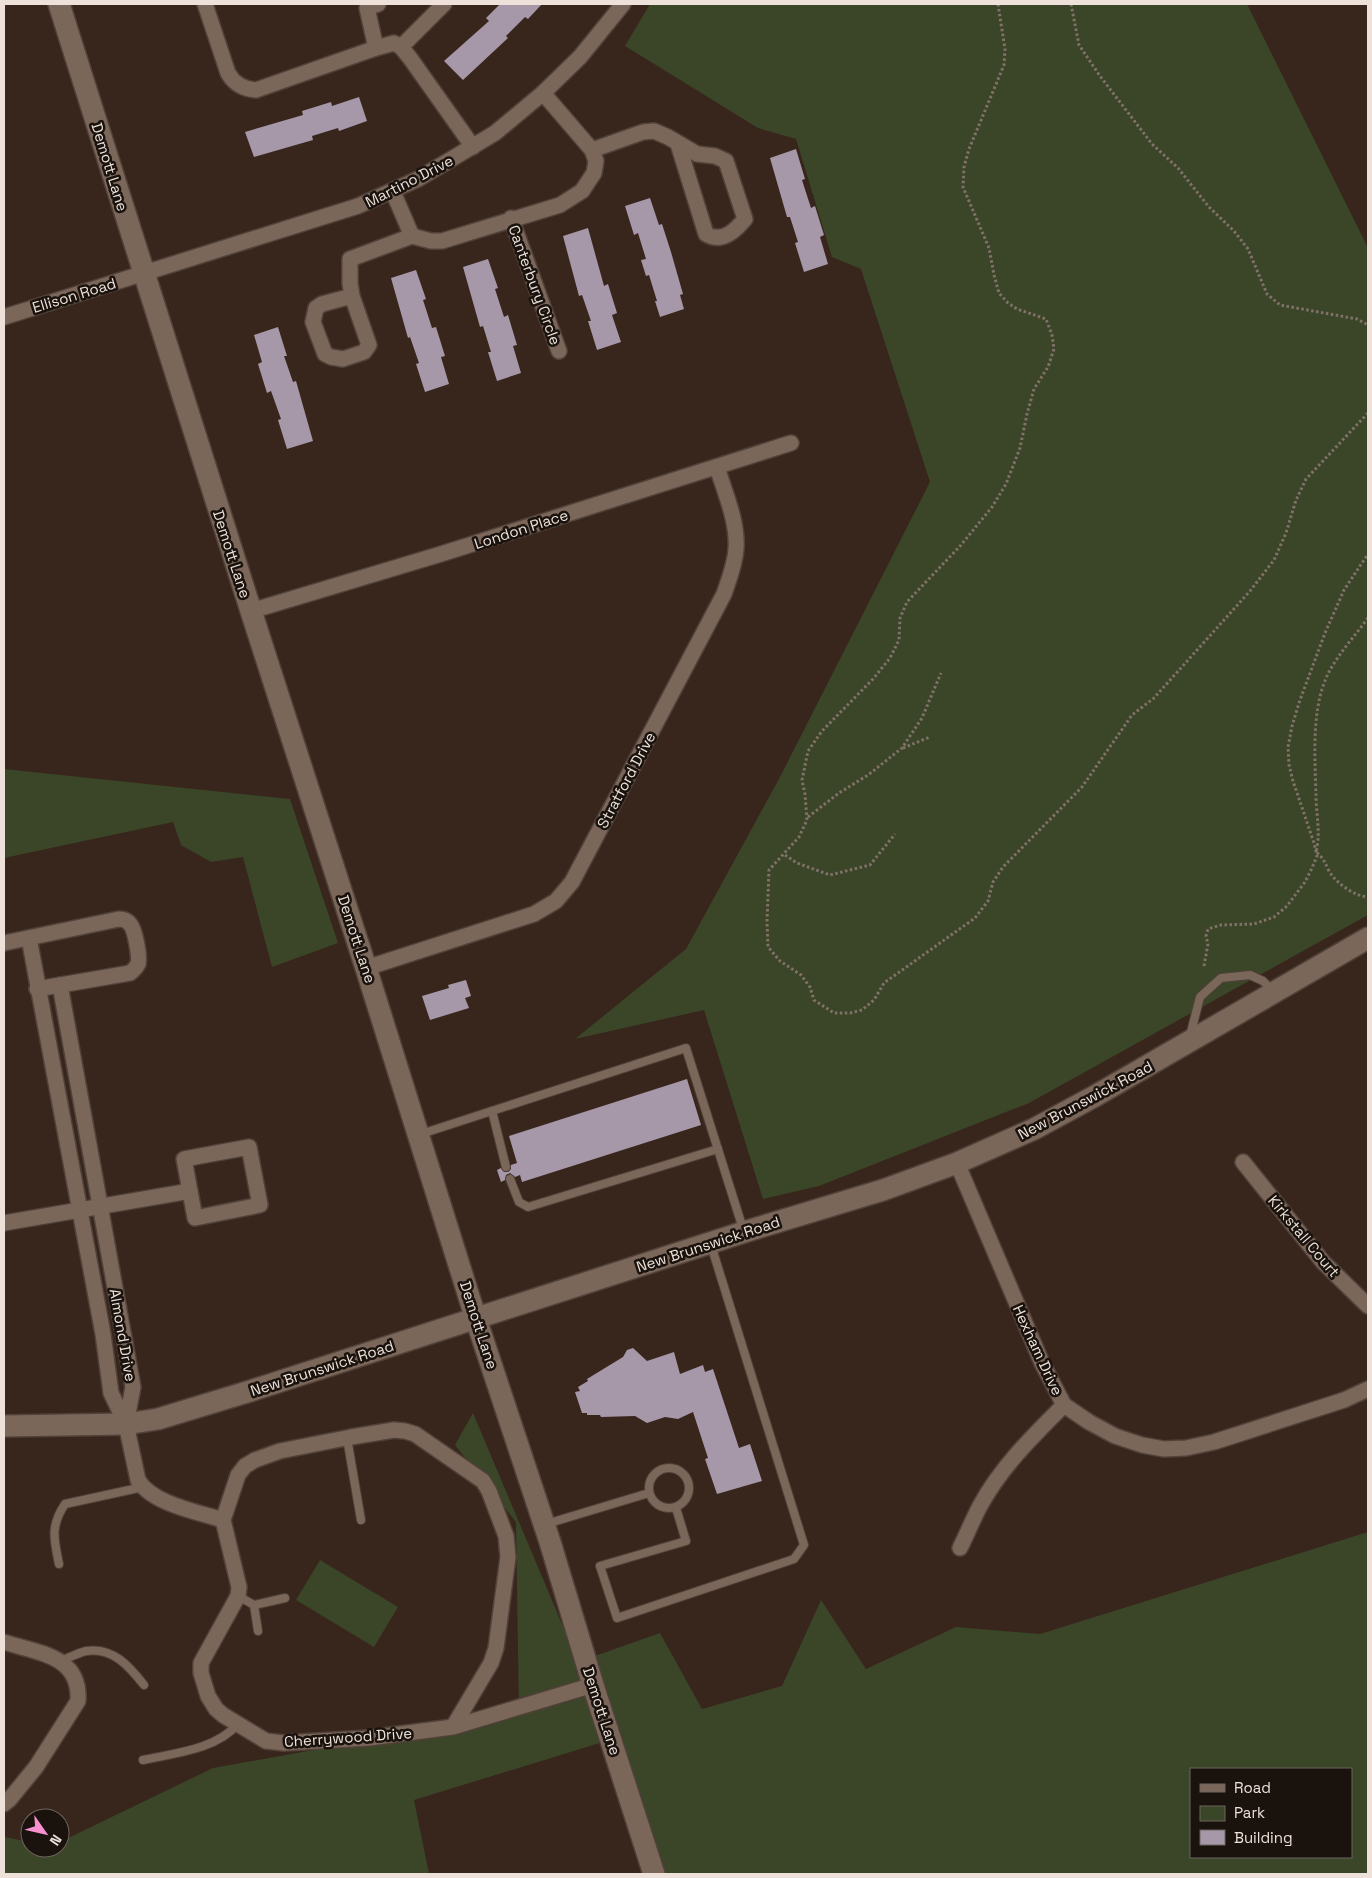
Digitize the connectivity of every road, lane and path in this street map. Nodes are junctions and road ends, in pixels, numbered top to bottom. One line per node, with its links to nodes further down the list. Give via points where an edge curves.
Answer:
1 (59, 4): 17 (street, Demott Lane)
2 (204, 4): 9 (street, via 228,73 233,81 248,89 256,90)
3 (378, 4): 9 (street, via 367,8)
4 (444, 4): 8 (street)
5 (623, 4): 10 (street, Martino Drive, via 580,57)
6 (998, 4): 31 (path, via 1005,49 1004,65 969,149 963,187 989,248 999,293 1018,309 1046,320 1054,349 1048,367 1034,389 1020,448 1006,484 992,508 907,602 900,618 899,640 890,658 822,731 808,752 802,780)
7 (1071, 4): 20 (path, via 1079,45 1152,144 1178,168 1248,249 1266,294 1280,305 1358,319)
8 (401, 47): 9 (street, via 394,43); 12 (street)
9 (376, 48)
10 (543, 93): 12 (street, Martino Drive); 13 (street)
11 (678, 144): 11 (street, via 697,154 716,156 726,161 746,219 733,232 718,238 706,234); 13 (street, via 654,131)
12 (473, 147): 14 (street, Martino Drive)
13 (592, 150): 15 (street, Canterbury Circle, via 596,161 594,173 582,191 560,204)
14 (393, 192): 16 (street); 17 (street, Martino Drive)
15 (511, 218): 16 (street, Canterbury Circle, via 442,241); 21 (street, Canterbury Circle)
16 (412, 236): 18 (street, via 350,259)
17 (144, 273): 19 (street, Ellison Road); 26 (street, Demott Lane)
18 (352, 296): 18 (street, via 369,346 364,352 343,358 330,357 325,354 313,322 316,308)
19 (4, 317)
20 (1368, 325)
21 (559, 351)
22 (1368, 413): 34 (path, via 1306,479 1286,533 1268,568 1154,698 1132,715 1082,787 1003,867 993,882 988,901 975,918 884,983 874,1000 862,1010 834,1013 814,1000 801,975 780,961 768,947 769,870)
23 (791, 443): 24 (street, London Place)
24 (717, 467): 26 (street, London Place); 40 (street, Stratford Drive, via 735,528 736,549 724,594 572,882 556,901 534,914)
25 (1368, 554): 33 (path, via 1344,590 1303,692 1288,747 1289,764)
26 (251, 611): 40 (street, Demott Lane)
27 (1368, 618): 33 (path, via 1328,674 1319,700)
28 (941, 673): 30 (path, via 922,718)
29 (930, 737): 30 (path)
30 (902, 748): 31 (path)
31 (807, 817): 34 (path, via 799,838)
32 (895, 834): 34 (path, via 870,865 837,873 813,870)
33 (1316, 852): 35 (path, via 1346,889); 39 (path, via 1305,882 1274,917 1254,924 1221,925 1208,929)
34 (785, 854)
35 (1368, 897)
36 (29, 938): 38 (street); 41 (street, via 119,919 125,920 133,929 139,959 134,970); 42 (street, Almond Drive)
37 (1368, 938): 43 (street, New Brunswick Road)
38 (4, 943)
39 (1204, 966)
40 (366, 968): 46 (street, Demott Lane)
41 (60, 985): 42 (street); 53 (street, Almond Drive)
42 (38, 990): 54 (street, Almond Drive)
43 (1274, 993): 44 (street, New Brunswick Road); 44 (lane, via 1263,981 1250,976 1221,978 1200,998)
44 (1189, 1042): 49 (street, New Brunswick Road, via 1034,1129)
45 (492, 1111): 46 (lane); 47 (lane, via 686,1048); 50 (lane)
46 (419, 1135): 59 (street, Demott Lane)
47 (718, 1149): 51 (lane, via 528,1206 519,1202); 56 (lane)
48 (1243, 1162): 58 (street, Kirkstall Court, via 1322,1262)
49 (956, 1163): 56 (street, New Brunswick Road, via 883,1190); 61 (street, Hexham Drive, via 1042,1363)
50 (506, 1166)
51 (510, 1179)
52 (190, 1191): 52 (street, via 195,1218 260,1205 249,1147 184,1160); 53 (street)
53 (99, 1206): 54 (street); 62 (street, Almond Drive, via 133,1387)
54 (79, 1209): 55 (street); 62 (street, Almond Drive, via 111,1393)
55 (4, 1223)
56 (744, 1232): 57 (street, New Brunswick Road)
57 (710, 1243): 59 (street, New Brunswick Road); 67 (lane, via 804,1545 794,1559 617,1618 600,1566 686,1541)
58 (1368, 1306)
59 (476, 1319): 62 (street, New Brunswick Road, via 158,1419); 70 (street, Demott Lane)
60 (1368, 1389): 61 (street, Hexham Drive, via 1344,1400 1214,1442 1171,1449 1142,1445 1116,1436)
61 (1064, 1405): 71 (street, via 1001,1473 980,1506)
62 (126, 1424): 63 (street, New Brunswick Road); 65 (street, via 138,1480)
63 (4, 1426)
64 (347, 1438): 68 (street, via 280,1451 245,1466 238,1475); 69 (lane); 82 (street, via 394,1430 415,1434 483,1481 506,1536 508,1557 496,1648 491,1663)
65 (143, 1487): 68 (street, via 158,1499); 72 (lane, via 64,1504 57,1515 53,1534)
66 (649, 1494): 67 (lane, via 662,1508); 67 (lane, via 650,1480 659,1470 678,1470 689,1486 686,1499); 70 (lane)
67 (676, 1508)
68 (223, 1520): 73 (street, via 239,1587)
69 (361, 1520)
70 (544, 1524): 80 (street, Demott Lane)
71 (960, 1548)
72 (59, 1564)
73 (238, 1596): 75 (lane); 81 (street, Cherrywood Drive, via 201,1663 208,1696 216,1709)
74 (285, 1598): 75 (lane)
75 (254, 1605): 76 (lane)
76 (258, 1631)
77 (4, 1642): 78 (street)
78 (60, 1661): 79 (lane, via 87,1651 110,1653 130,1667); 84 (street, via 76,1680 78,1701 36,1767)
79 (144, 1685)
80 (593, 1685): 82 (street, Cherrywood Drive); 85 (street, Demott Lane)
81 (238, 1724): 82 (street, Cherrywood Drive, via 266,1741 284,1743 369,1738); 83 (lane, via 217,1740 194,1749)
82 (453, 1727)
83 (143, 1760)
84 (4, 1804)
85 (654, 1874)

